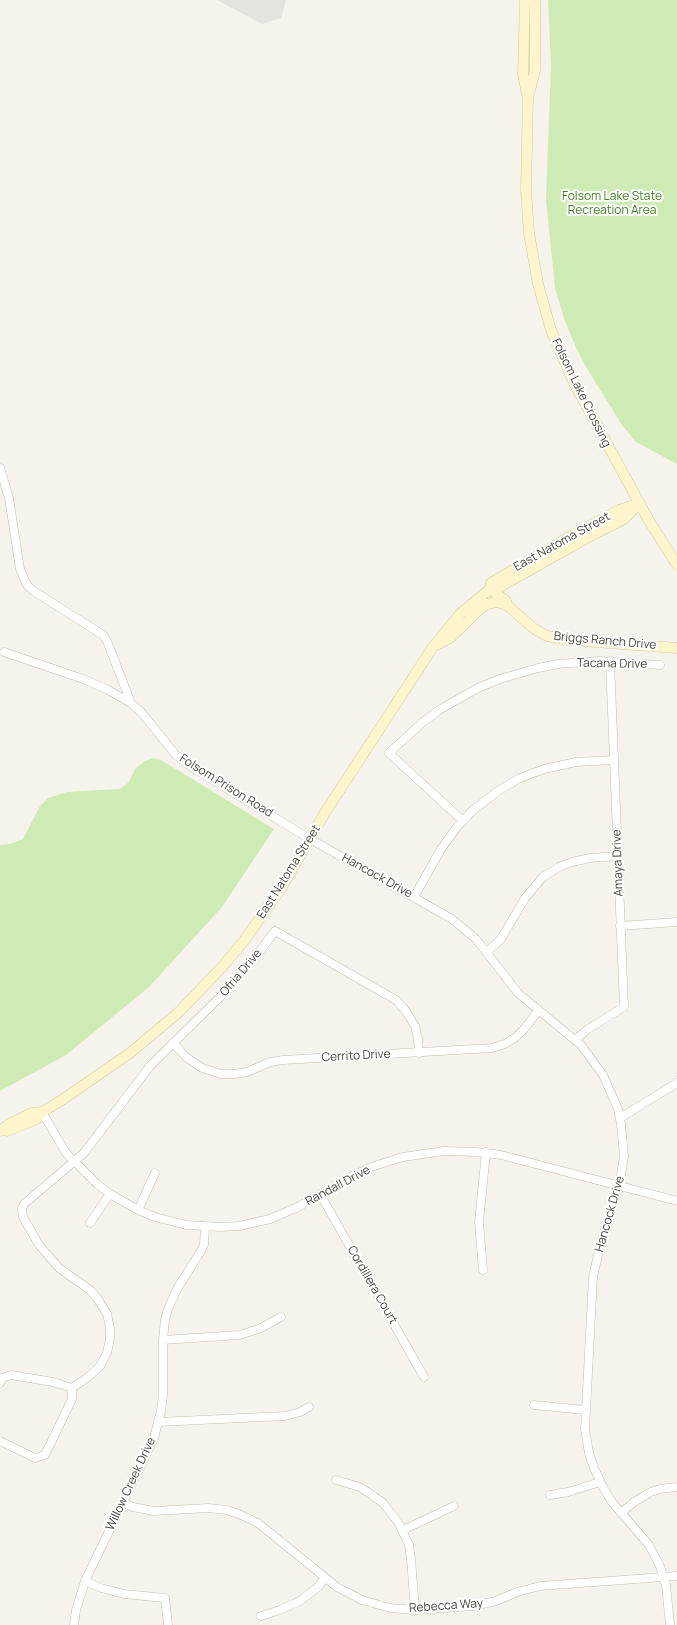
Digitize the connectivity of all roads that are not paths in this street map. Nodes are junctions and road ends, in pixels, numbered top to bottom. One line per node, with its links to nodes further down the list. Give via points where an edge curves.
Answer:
1 (525, 0): 3 (main road, Folsom Lake Crossing, via 524,75)
2 (535, 0): 3 (main road, Folsom Lake Crossing, via 535,71)
3 (528, 97): 5 (main road, Folsom Lake Crossing, via 527,210 538,284 562,359)
4 (0, 468): 14 (street, Folsom Prison Road, via 9,498 23,578 32,590 103,635)
5 (640, 503): 6 (main road); 7 (main road, East Natoma Street, via 619,510 574,534 503,575 491,583)
6 (677, 565)
7 (490, 589): 8 (main road, Briggs Ranch Drive); 9 (main road, East Natoma Street, via 460,614)
8 (507, 605): 9 (main road, via 487,604 450,638); 10 (main road, Briggs Ranch Drive, via 547,636)
9 (433, 647): 17 (main road, East Natoma Street)
10 (677, 648)
11 (4, 652): 14 (street, Folsom Prison Road, via 86,680)
12 (610, 661): 13 (street, Tacana Drive); 15 (street, Amaya Drive); 16 (street, Tacana Drive, via 558,664 500,679 439,710 389,753)
13 (660, 665)
14 (130, 703): 17 (street, Folsom Prison Road, via 184,762)
15 (614, 760): 16 (street, via 570,763 532,773 498,791); 18 (street, Amaya Drive)
16 (463, 820): 19 (street, via 441,849)
17 (310, 839): 19 (street, Hancock Drive); 28 (main road, East Natoma Street, via 262,916 202,990 130,1053)
18 (618, 856): 21 (street, Amaya Drive); 22 (street, via 572,862 543,877 525,898 501,939)
19 (414, 896): 22 (street, Hancock Drive, via 452,919)
20 (677, 922): 21 (street)
21 (620, 926): 24 (street, Amaya Drive, via 624,1007)
22 (487, 952): 23 (street, Hancock Drive, via 518,993)
23 (538, 1011): 24 (street, Hancock Drive); 26 (street, Cerrito Drive, via 521,1033 498,1046)
24 (575, 1040): 29 (street, Hancock Drive, via 603,1074)
25 (173, 1043): 26 (street, Cerrito Drive, via 196,1065 227,1074 247,1072 276,1061); 26 (street, Ofria Drive, via 230,987 275,931 396,1000 415,1026); 32 (street, Ofria Drive, via 150,1066 94,1141)
26 (419, 1053)
27 (677, 1083): 29 (street)
28 (42, 1112): 30 (main road, East Natoma Street, via 37,1119); 32 (street, Randall Drive)
29 (620, 1118): 34 (street, Hancock Drive, via 624,1156)
30 (0, 1132)
31 (486, 1152): 34 (street, Randall Drive); 36 (street, Randall Drive, via 444,1151 403,1157 356,1174); 41 (street, via 479,1222)
32 (74, 1162): 35 (street, Randall Drive); 46 (street, Ofria Drive, via 27,1200 22,1209 23,1217 39,1245 59,1268 90,1290 109,1321 110,1339 104,1360)
33 (155, 1172): 38 (street)
34 (619, 1187): 37 (street, Randall Drive); 49 (street, Hancock Drive, via 600,1246 594,1277)
35 (110, 1194): 38 (street, Randall Drive); 39 (street)
36 (320, 1194): 40 (street, Randall Drive, via 270,1219 240,1226); 44 (street, Cordillera Court)
37 (677, 1201)
38 (138, 1210): 40 (street, Randall Drive, via 173,1222)
39 (90, 1223)
40 (205, 1227): 43 (street, Willow Creek Drive, via 204,1245 168,1309)
41 (483, 1270)
42 (280, 1317): 43 (street, via 262,1328 240,1335)
43 (163, 1340): 50 (street, Willow Creek Drive, via 163,1395)
44 (424, 1377)
45 (1, 1378): 46 (street, via 11,1375)
46 (72, 1388): 51 (street, via 72,1399 45,1455 36,1458)
47 (534, 1405): 49 (street)
48 (309, 1407): 50 (street, via 285,1416)
49 (585, 1410): 53 (street, Hancock Drive, via 586,1442)
50 (158, 1422): 56 (street, Willow Creek Drive)
51 (0, 1441)
52 (336, 1480): 59 (street, via 372,1494 390,1510)
53 (600, 1482): 55 (street); 58 (street, Hancock Drive)
54 (677, 1487): 58 (street, via 651,1492)
55 (550, 1495)
56 (123, 1503): 62 (street, Rebecca Way, via 143,1510 208,1508 241,1515 265,1529); 63 (street, Willow Creek Drive)
57 (454, 1506): 59 (street)
58 (621, 1514): 61 (street, Hancock Drive, via 649,1545)
59 (403, 1530): 64 (street, via 411,1559)
60 (677, 1576): 61 (street, Rebecca Way)
61 (664, 1577): 64 (street, Rebecca Way, via 540,1586 485,1605); 68 (street, Hancock Drive)
62 (325, 1578): 64 (street, Rebecca Way, via 362,1600 390,1608); 65 (street, via 300,1600)
63 (85, 1581): 66 (street, Willow Creek Drive); 67 (street, via 124,1594 165,1598)
64 (415, 1610)
65 (261, 1616)
66 (74, 1625)
67 (168, 1625)
68 (670, 1625)

